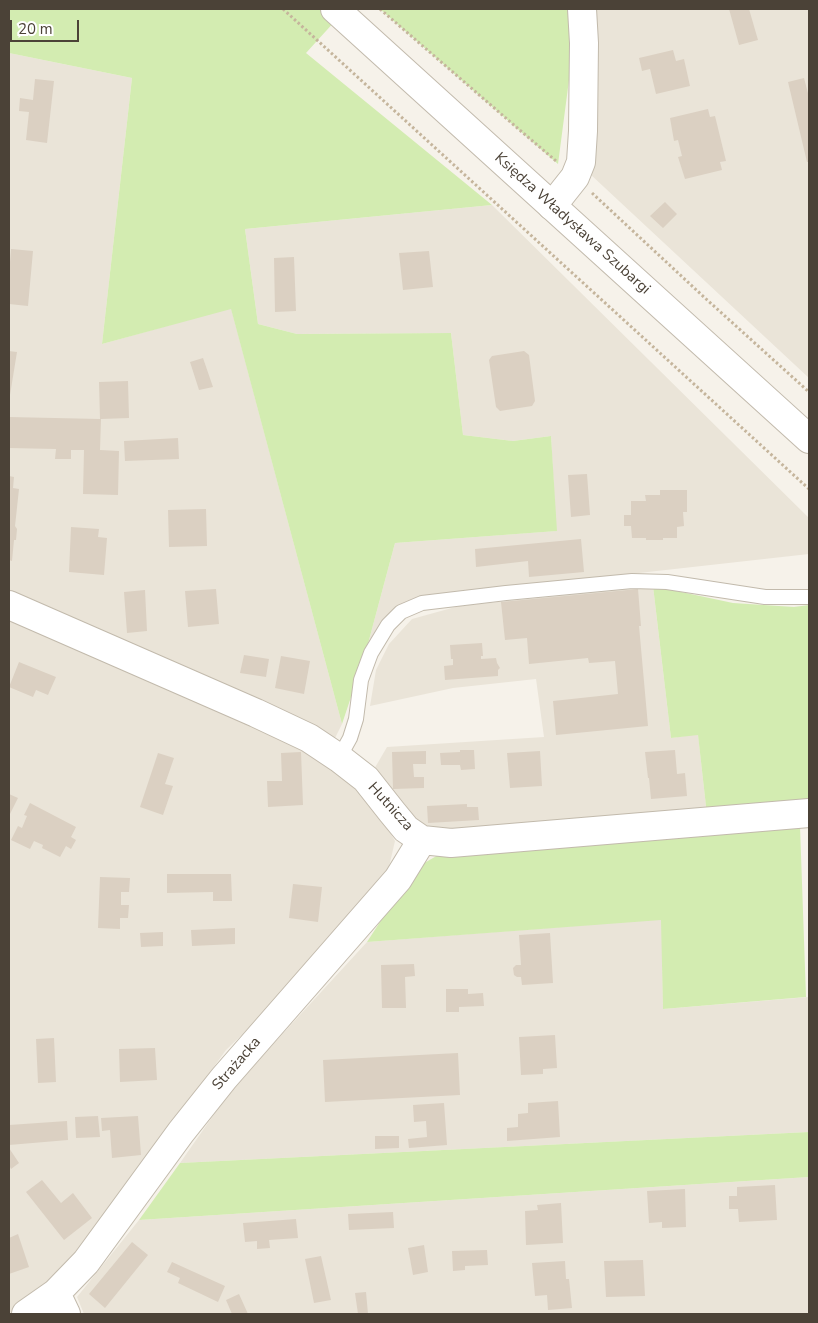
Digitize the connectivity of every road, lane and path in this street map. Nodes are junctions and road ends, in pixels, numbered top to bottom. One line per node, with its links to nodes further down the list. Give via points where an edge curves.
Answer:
1 (283, 9): 9 (path)
2 (335, 9): 6 (street, Księdza Władysława Szubargi)
3 (380, 9): 5 (path)
4 (582, 9): 5 (street, via 583,131 581,162)
5 (575, 177): 6 (street); 7 (path)
6 (552, 206): 8 (street, Księdza Władysława Szubargi)
7 (809, 392)
8 (809, 439)
9 (809, 489)
10 (809, 597): 12 (lane, via 765,597 667,582 632,581 422,603 401,612 388,625 372,654 361,680 350,738)
11 (9, 606): 12 (street, Hutnicza, via 256,713 308,738)
12 (339, 758): 14 (street, Hutnicza, via 366,779 406,829)
13 (809, 813): 14 (street, Hutnicza, via 451,843)
14 (422, 840): 15 (street, Strażacka, via 398,879 224,1078 181,1132 86,1262)
15 (61, 1304): 16 (street, Strażacka)
16 (26, 1314)

